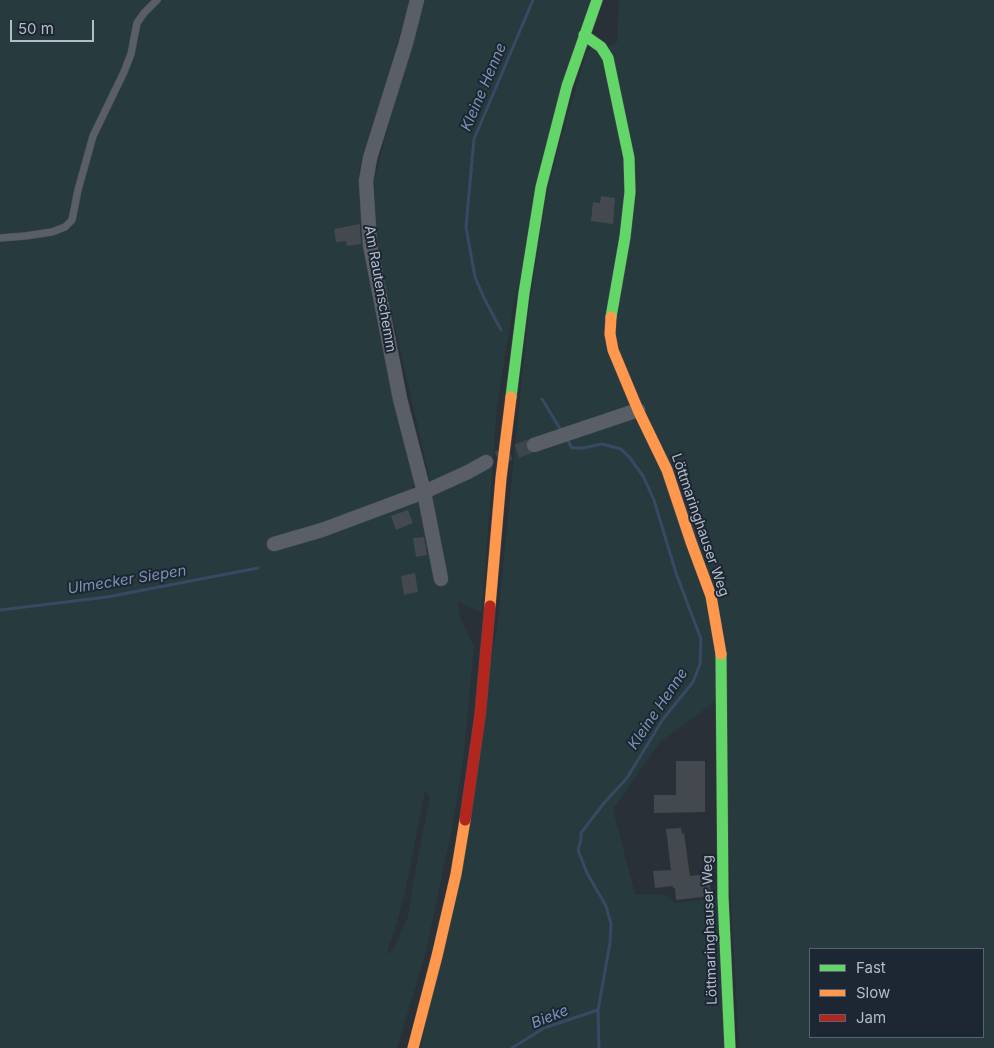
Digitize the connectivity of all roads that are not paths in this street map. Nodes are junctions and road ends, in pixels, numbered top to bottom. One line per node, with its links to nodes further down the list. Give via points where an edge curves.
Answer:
1 (157, 0): 5 (lane, via 139,19 124,72 93,136 72,220 52,232)
2 (416, 0): 9 (street, Am Rautenschemm, via 366,181 370,244 400,399)
3 (597, 0): 4 (main road)
4 (584, 35): 6 (main road, Löttmaringhauser Weg, via 601,47 608,58 628,158 630,192 610,334 613,350); 12 (main road, via 541,187 502,469 480,716 470,786 456,874)
5 (0, 238)
6 (638, 410): 7 (street); 13 (main road, Löttmaringhauser Weg, via 667,470 711,596 721,652 723,898)
7 (534, 445)
8 (486, 462): 9 (street)
9 (424, 492): 10 (street); 11 (street)
10 (274, 544)
11 (441, 578)
12 (413, 1048)
13 (730, 1048)

